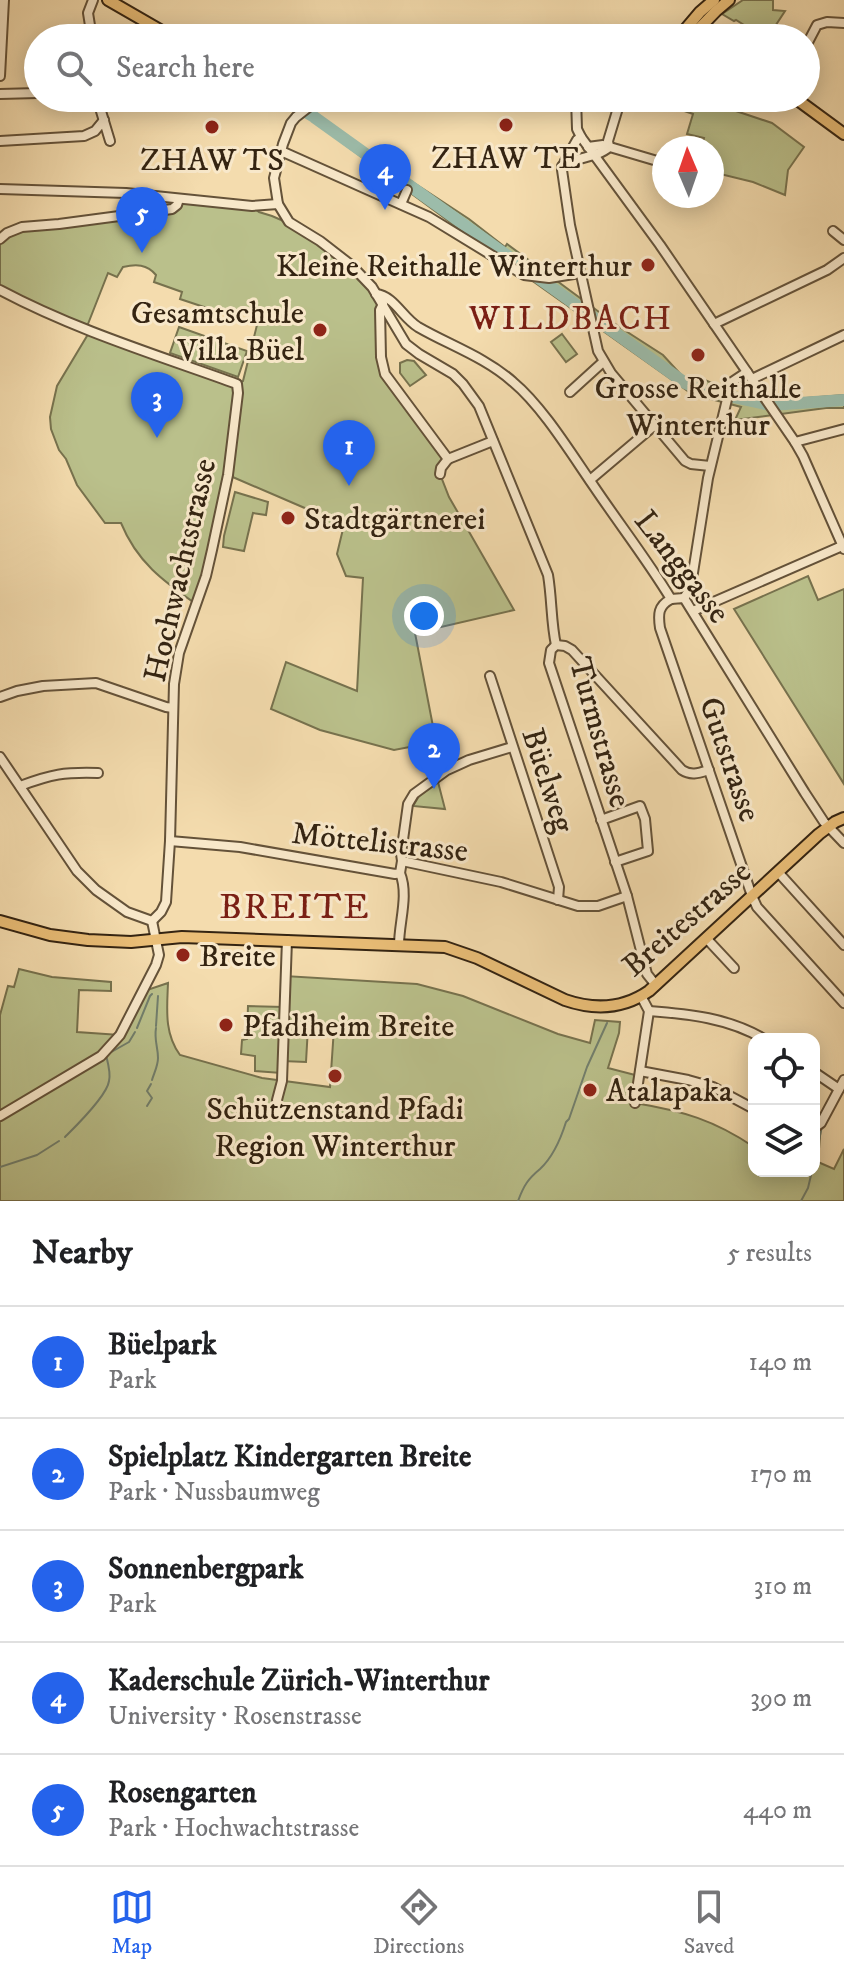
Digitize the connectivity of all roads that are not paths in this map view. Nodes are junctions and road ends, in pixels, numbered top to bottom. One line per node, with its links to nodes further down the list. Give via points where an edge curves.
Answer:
1 (4, 0): 12 (street)
2 (93, 0): 7 (street)
3 (108, 0): 8 (main road)
4 (714, 0): 9 (main road)
5 (729, 0): 10 (main road)
6 (844, 23): 11 (street)
7 (90, 24)
8 (150, 24)
9 (697, 24)
10 (700, 24)
11 (820, 24)
12 (0, 76)
13 (0, 93): 14 (street)
14 (24, 93)
15 (101, 112): 20 (street)
16 (302, 112): 28 (street, via 291,123)
17 (576, 112): 22 (street)
18 (617, 112): 26 (street)
19 (814, 112): 21 (main road)
20 (104, 120): 23 (street, via 81,137); 24 (street)
21 (844, 134)
22 (581, 137): 25 (street); 27 (street)
23 (0, 141)
24 (110, 141)
25 (574, 146): 29 (street, via 573,154); 31 (street)
26 (609, 147): 27 (street, via 603,153); 30 (street)
27 (591, 150): 29 (street); 45 (street)
28 (281, 151): 35 (street, via 274,178); 36 (street)
29 (582, 157): 31 (street)
30 (652, 160)
31 (562, 166): 41 (street)
32 (0, 189): 34 (street)
33 (407, 190): 36 (street)
34 (179, 199): 35 (street); 38 (street, via 172,209 22,227)
35 (278, 204): 43 (street, via 289,222 341,256)
36 (401, 204): 41 (street, via 527,276)
37 (833, 231): 39 (street)
38 (0, 239)
39 (844, 240)
40 (844, 258): 45 (street)
41 (580, 273): 47 (street)
42 (0, 290): 65 (street, Hochwachtstrasse, via 90,331 237,384 228,475 206,576 179,653)
43 (376, 294): 44 (street); 57 (street, Langgasse, via 389,298 416,326 511,380 530,397)
44 (383, 304): 52 (street, via 406,344 463,384); 54 (street, via 385,374)
45 (714, 324): 48 (street)
46 (844, 335): 48 (street)
47 (603, 362): 49 (street); 50 (street)
48 (750, 375): 53 (street); 55 (street, via 732,382)
49 (570, 392)
50 (655, 425): 55 (street, via 685,461); 57 (street)
51 (844, 429): 53 (street)
52 (493, 441): 54 (street); 62 (street, via 548,575)
53 (795, 442): 58 (street)
54 (448, 459): 56 (street)
55 (710, 466): 59 (street, via 692,579)
56 (440, 474)
57 (590, 480): 60 (street, Langgasse)
58 (843, 548): 61 (street)
59 (684, 598): 60 (street, Langgasse); 61 (street, Langgasse)
60 (671, 599): 68 (street, Gutstrasse, via 658,611 660,628)
61 (693, 611): 73 (street, Langgasse)
62 (556, 645): 68 (street, Turmstrasse, via 572,650 682,770); 72 (street, Turmstrasse, via 549,663)
63 (490, 676): 66 (street, Büelweg)
64 (0, 697): 65 (street, via 43,686 96,683)
65 (173, 708): 74 (street, Hochwachtstrasse)
66 (512, 747): 76 (street, via 447,770 414,794 408,804); 82 (street, Büelweg, via 559,887)
67 (0, 757): 70 (street)
68 (709, 770): 81 (street, Gutstrasse)
69 (98, 773): 70 (street, via 50,775)
70 (20, 786): 84 (street, via 77,871 127,912)
71 (844, 818): 73 (main road, Breitestrasse)
72 (601, 820): 77 (street, Turmstrasse); 77 (street, via 640,806 645,819 648,851)
73 (828, 826): 75 (street, Langgasse); 78 (main road, Breitestrasse)
74 (170, 841): 79 (street, Möttelistrasse); 84 (street, Hochwachtstrasse, via 166,902)
75 (844, 843)
76 (402, 861): 79 (street, Möttelistrasse); 82 (street, Möttelistrasse)
77 (615, 862): 80 (street, Turmstrasse)
78 (778, 872): 81 (main road, Breitestrasse); 89 (street)
79 (400, 873): 88 (street)
80 (627, 896): 82 (street, Möttelistrasse, via 586,907); 91 (street, Turmstrasse, via 647,974)
81 (752, 896): 85 (main road, Breitestrasse); 93 (street, Gutstrasse)
82 (558, 900)
83 (0, 921): 86 (main road, Breitestrasse, via 75,939)
84 (152, 921): 86 (street)
85 (706, 938): 90 (street); 91 (main road, Breitestrasse)
86 (157, 940): 87 (main road, Breitestrasse); 102 (street, via 156,965 114,1042 101,1056)
87 (287, 940): 88 (main road, Breitestrasse); 101 (street)
88 (399, 945): 92 (main road, Breitestrasse, via 460,951 590,1007)
89 (844, 945)
90 (734, 968)
91 (655, 984): 92 (main road, Breitestrasse)
92 (641, 996): 94 (street)
93 (844, 1003)
94 (649, 1011): 95 (street, via 708,1017); 96 (street)
95 (751, 1033)
96 (640, 1071): 99 (street); 100 (street, via 713,1087)
97 (820, 1075): 98 (street)
98 (842, 1085): 103 (street)
99 (635, 1103)
100 (748, 1106)
101 (278, 1111)
102 (0, 1116)
103 (820, 1124)

